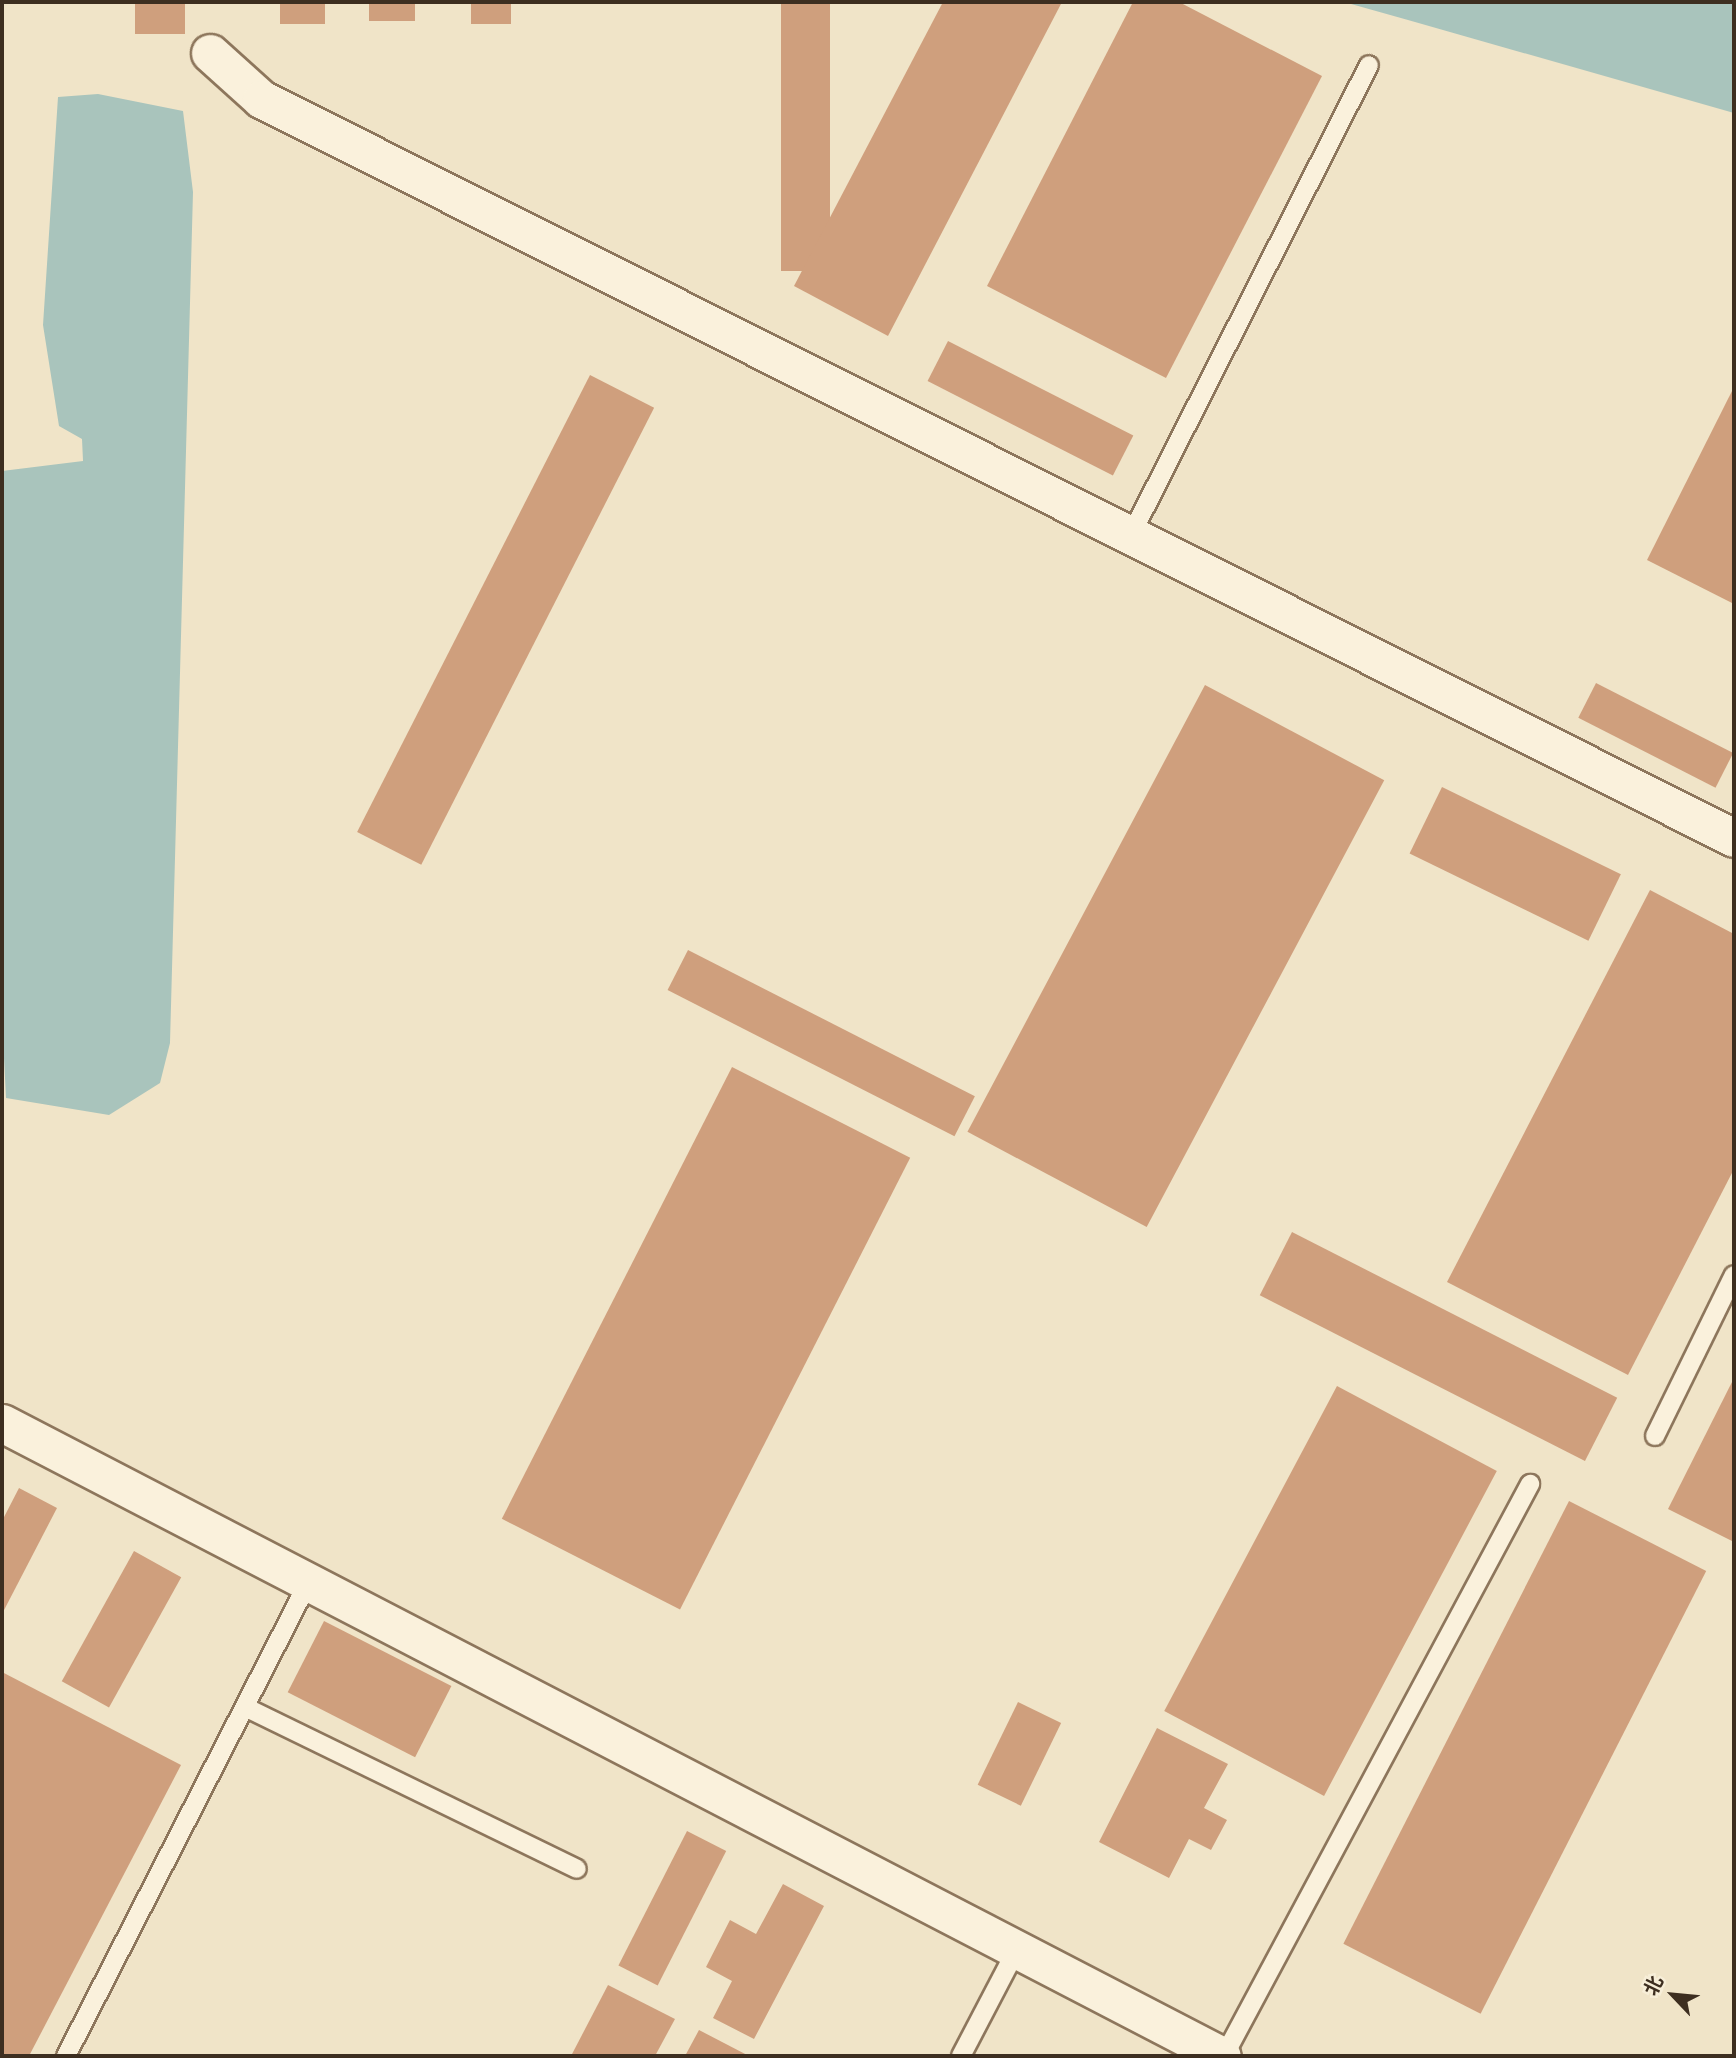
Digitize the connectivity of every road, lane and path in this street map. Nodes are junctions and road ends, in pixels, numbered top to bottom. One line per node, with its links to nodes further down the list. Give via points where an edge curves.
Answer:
1 (210, 53): 3 (street, via 261,99)
2 (1369, 65): 3 (lane)
3 (1129, 538): 4 (street)
4 (1734, 838)
5 (1734, 1275): 7 (lane)
6 (2, 1423): 9 (street)
7 (1655, 1436)
8 (1530, 1484): 15 (lane)
9 (309, 1581): 10 (lane); 12 (street)
10 (245, 1707): 11 (lane); 13 (lane)
11 (577, 1869)
12 (1017, 1949): 14 (lane); 15 (street)
13 (65, 2056)
14 (961, 2056)
15 (1223, 2056)

